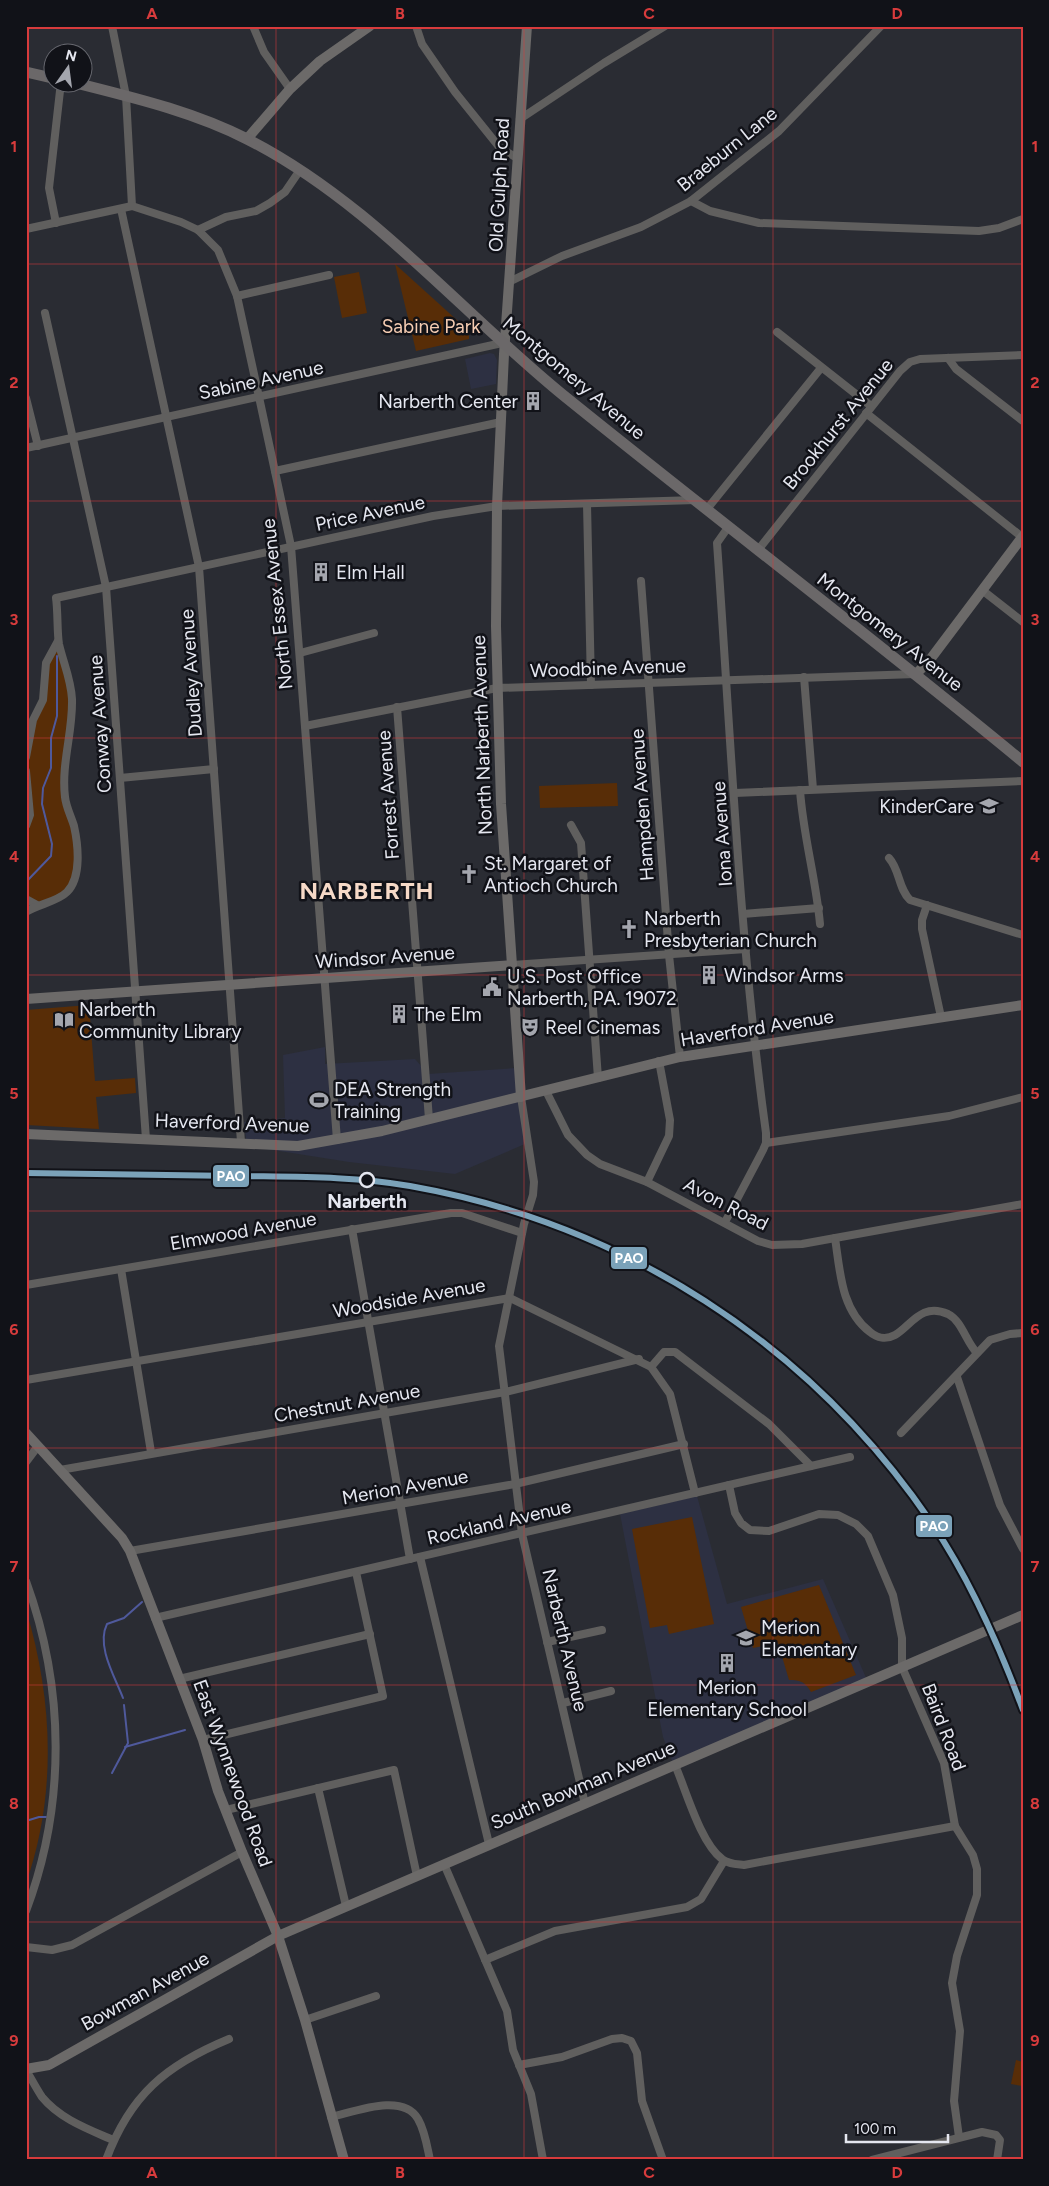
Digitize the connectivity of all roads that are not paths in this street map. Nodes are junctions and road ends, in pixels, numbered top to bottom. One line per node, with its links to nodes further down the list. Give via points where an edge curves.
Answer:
1 (112, 26): 13 (street)
2 (252, 26): 11 (street, via 264,52)
3 (370, 26): 11 (street, via 320,61)
4 (416, 26): 16 (street, via 422,44 454,92 500,148)
5 (526, 26): 14 (street, Old Gulph Road)
6 (665, 26): 14 (street)
7 (881, 26): 18 (street, Braeburn Lane, via 779,131)
8 (26, 72): 9 (main road)
9 (42, 76)
10 (92, 87): 13 (main road, Montgomery Avenue)
11 (290, 89): 15 (street)
12 (60, 92): 22 (street, via 49,188)
13 (126, 96): 15 (main road, Montgomery Avenue, via 192,116); 19 (street)
14 (520, 119): 16 (street, Old Gulph Road)
15 (247, 139): 17 (main road, Montgomery Avenue)
16 (517, 158): 26 (street, Old Gulph Road)
17 (300, 170): 24 (street, via 285,192 270,203 256,211 226,217); 30 (main road, Montgomery Avenue, via 359,212)
18 (692, 201): 21 (street, via 710,211 759,224 978,231 999,228); 26 (street, Braeburn Lane, via 641,227 562,256)
19 (132, 206): 20 (street); 24 (street, North Essex Avenue)
20 (121, 209): 22 (street); 38 (street, Dudley Avenue)
21 (1023, 219)
22 (56, 223): 23 (street)
23 (26, 229)
24 (198, 230): 27 (street, North Essex Avenue, via 218,250)
25 (329, 275): 27 (street)
26 (511, 281): 30 (street, Old Gulph Road)
27 (237, 296): 34 (street, North Essex Avenue)
28 (45, 313): 41 (street, Conway Avenue)
29 (777, 332): 33 (street)
30 (504, 344): 34 (street, Sabine Avenue); 40 (street); 45 (main road, Montgomery Avenue)
31 (1023, 355): 32 (street, Brookhurst Avenue)
32 (948, 358): 36 (street, Brookhurst Avenue, via 910,362); 39 (street, via 956,369)
33 (821, 368): 36 (street); 48 (street)
34 (259, 397): 38 (street, Sabine Avenue); 44 (street, North Essex Avenue)
35 (26, 398): 42 (street)
36 (872, 406): 37 (street, Brookhurst Avenue)
37 (866, 413): 50 (street); 52 (street, Brookhurst Avenue)
38 (166, 417): 41 (street, Sabine Avenue); 53 (street, Dudley Avenue)
39 (1023, 421)
40 (501, 422): 44 (street); 47 (street, North Narberth Avenue)
41 (74, 437): 42 (street, Sabine Avenue); 55 (street, Conway Avenue)
42 (38, 446): 43 (street, Sabine Avenue)
43 (26, 448)
44 (275, 471): 51 (street, North Essex Avenue)
45 (696, 500): 46 (street, Price Avenue); 48 (main road, Montgomery Avenue)
46 (588, 504): 47 (street, Price Avenue); 65 (street)
47 (497, 506): 51 (street, Price Avenue); 66 (street, North Narberth Avenue)
48 (707, 509): 49 (main road, Montgomery Avenue)
49 (729, 526): 52 (main road, Montgomery Avenue); 63 (street, Iona Avenue, via 718,543)
50 (1022, 536): 56 (street)
51 (291, 546): 53 (street, Price Avenue); 60 (street, North Essex Avenue)
52 (758, 550): 61 (main road, Montgomery Avenue)
53 (199, 567): 55 (street, Price Avenue); 72 (street, Dudley Avenue)
54 (641, 581): 64 (street, Hampden Avenue)
55 (106, 587): 59 (street, Price Avenue, via 56,598); 74 (street, Conway Avenue)
56 (982, 590): 57 (street); 61 (street)
57 (1023, 622)
58 (374, 633): 60 (street)
59 (58, 641): 68 (street, via 46,663 43,700); 83 (street, via 72,699 64,762 64,797 74,826 77,858 73,881 67,892)
60 (300, 653): 69 (street, North Essex Avenue)
61 (916, 674): 62 (street, Woodbine Avenue); 71 (main road, Montgomery Avenue)
62 (804, 677): 63 (street, Woodbine Avenue); 76 (street)
63 (727, 680): 64 (street, Woodbine Avenue); 78 (street, Iona Avenue)
64 (649, 684): 65 (street, Woodbine Avenue); 91 (street, Hampden Avenue)
65 (591, 685): 66 (street, Woodbine Avenue)
66 (497, 688): 67 (street, Woodbine Avenue); 93 (street, North Narberth Avenue)
67 (397, 707): 69 (street, Woodbine Avenue); 94 (street, Forrest Avenue)
68 (30, 719): 70 (street)
69 (305, 726): 95 (street, North Essex Avenue)
70 (26, 757)
71 (1023, 762)
72 (214, 769): 74 (street); 96 (street, Dudley Avenue)
73 (26, 771): 80 (street, via 30,805)
74 (120, 778): 97 (street, Conway Avenue)
75 (1023, 781): 76 (street)
76 (812, 789): 77 (street)
77 (800, 790): 78 (street); 85 (street)
78 (735, 793): 87 (street, Iona Avenue)
79 (571, 825): 92 (street, via 581,843)
80 (26, 826)
81 (889, 858): 84 (street, via 895,864 904,894 910,900)
82 (26, 899): 83 (street)
83 (37, 905): 86 (street)
84 (927, 905): 89 (street); 100 (street, via 922,929)
85 (819, 908): 87 (street); 88 (street)
86 (26, 912)
87 (743, 914): 90 (street, Iona Avenue)
88 (820, 924)
89 (1023, 936)
90 (746, 949): 91 (street, Windsor Avenue); 101 (street, Iona Avenue)
91 (669, 955): 92 (street, Windsor Avenue); 102 (street, Hampden Avenue)
92 (590, 959): 93 (street, Windsor Avenue); 104 (street)
93 (512, 965): 94 (street, Windsor Avenue); 106 (street, North Narberth Avenue)
94 (418, 972): 95 (street, Windsor Avenue); 108 (street, Forrest Avenue)
95 (323, 979): 96 (street, Windsor Avenue); 111 (street, North Essex Avenue)
96 (230, 985): 97 (street, Windsor Avenue); 112 (street, Dudley Avenue)
97 (136, 993): 98 (street, Windsor Avenue); 110 (street, Conway Avenue)
98 (26, 1000)
99 (1023, 1005): 100 (street, Haverford Avenue)
100 (941, 1018): 101 (street, Haverford Avenue)
101 (754, 1046): 102 (street, Haverford Avenue); 113 (street, Iona Avenue)
102 (680, 1057): 103 (street, Haverford Avenue)
103 (659, 1061): 104 (street, Haverford Avenue); 114 (street, via 670,1120 668,1136)
104 (598, 1078): 105 (street, Haverford Avenue)
105 (546, 1091): 106 (street, Haverford Avenue); 114 (street, Avon Road, via 568,1134 587,1155 600,1164)
106 (521, 1097): 108 (street, Haverford Avenue); 118 (street, North Narberth Avenue, via 534,1182)
107 (1023, 1097): 113 (street, via 949,1116)
108 (429, 1119): 111 (street, Haverford Avenue)
109 (26, 1134): 110 (street, Haverford Avenue)
110 (146, 1138): 112 (street, Haverford Avenue)
111 (337, 1140): 112 (street, Haverford Avenue, via 298,1146)
112 (241, 1142)
113 (766, 1143): 116 (street)
114 (648, 1182): 116 (street, Avon Road)
115 (1023, 1204): 119 (street, Avon Road)
116 (725, 1222): 119 (street, Avon Road, via 758,1241 772,1245 787,1246)
117 (352, 1229): 118 (street, Elmwood Avenue, via 451,1213); 120 (street, Elmwood Avenue); 123 (street)
118 (522, 1233): 122 (street, North Narberth Avenue)
119 (834, 1238): 125 (street, via 848,1305 868,1331 879,1337 889,1337 916,1317 932,1312 944,1313 957,1322)
120 (121, 1269): 121 (street, Elmwood Avenue); 127 (street)
121 (26, 1285)
122 (510, 1298): 123 (street, Woodside Avenue); 126 (street, Woodside Avenue); 131 (street, Narberth Avenue, via 499,1346)
123 (369, 1321): 127 (street, Woodside Avenue); 132 (street)
124 (1023, 1333): 125 (street, via 990,1340)
125 (977, 1353): 129 (street)
126 (639, 1359): 128 (street, Woodside Avenue); 131 (street, Chestnut Avenue)
127 (136, 1362): 130 (street, Woodside Avenue); 137 (street)
128 (651, 1367): 135 (street, Woodside Avenue, via 670,1394); 140 (street, via 661,1353 675,1352 768,1424)
129 (957, 1377): 134 (street); 147 (street, via 1000,1505)
130 (26, 1380)
131 (505, 1392): 132 (street, Chestnut Avenue); 142 (street, Narberth Avenue)
132 (385, 1414): 137 (street, Chestnut Avenue); 145 (street)
133 (26, 1433): 136 (street, East Wynnewood Road)
134 (901, 1433)
135 (684, 1444): 142 (street, Merion Avenue); 144 (street, Woodside Avenue)
136 (38, 1446): 139 (street); 141 (street, East Wynnewood Road)
137 (152, 1452): 141 (street, Chestnut Avenue)
138 (850, 1457): 140 (street, Rockland Avenue)
139 (26, 1462)
140 (811, 1466): 143 (street, Rockland Avenue)
141 (60, 1470): 148 (street, East Wynnewood Road)
142 (515, 1484): 145 (street, Merion Avenue); 146 (street, Narberth Avenue)
143 (729, 1485): 144 (street, Rockland Avenue); 158 (street, Baird Road, via 736,1513 750,1530 769,1531 824,1514 843,1516 862,1529 895,1602 902,1638)
144 (695, 1492): 146 (street, Rockland Avenue)
145 (400, 1504): 148 (street, Merion Avenue); 150 (street)
146 (522, 1534): 149 (street, Rockland Avenue); 157 (street, Narberth Avenue)
147 (1023, 1549)
148 (130, 1551): 154 (street, East Wynnewood Road)
149 (420, 1557): 150 (street, Rockland Avenue); 168 (street)
150 (410, 1560): 151 (street, Rockland Avenue)
151 (356, 1572): 154 (street, Rockland Avenue); 156 (street)
152 (26, 1581): 174 (street, via 47,1647 57,1754 46,1852)
153 (1018, 1617): 158 (street, South Bowman Avenue)
154 (155, 1618): 159 (street, East Wynnewood Road)
155 (602, 1630): 157 (street)
156 (370, 1634): 159 (street); 162 (street, via 383,1696)
157 (547, 1642): 161 (street, Narberth Avenue)
158 (902, 1667): 163 (street, South Bowman Avenue); 167 (street, Baird Road, via 944,1763)
159 (179, 1679): 162 (street, East Wynnewood Road)
160 (612, 1691): 161 (street)
161 (562, 1703): 165 (street, Narberth Avenue)
162 (203, 1740): 166 (street, East Wynnewood Road)
163 (675, 1765): 165 (street, South Bowman Avenue); 170 (street, via 704,1833)
164 (318, 1788): 166 (street); 172 (street, via 394,1770); 173 (street)
165 (585, 1804): 168 (street, South Bowman Avenue)
166 (226, 1810): 169 (street, East Wynnewood Road)
167 (955, 1826): 170 (street, via 744,1865); 184 (street, Baird Road, via 973,1855 978,1882 952,1983 960,2031 954,2101)
168 (489, 1844): 171 (street, South Bowman Avenue)
169 (242, 1852): 175 (street, East Wynnewood Road); 176 (street, via 72,1945 52,1950)
170 (724, 1861): 177 (street, via 701,1899 686,1907 555,1931)
171 (444, 1864): 172 (street, South Bowman Avenue); 177 (street)
172 (418, 1876): 173 (street, South Bowman Avenue)
173 (346, 1906): 175 (street, South Bowman Avenue)
174 (26, 1911)
175 (278, 1936): 179 (street, East Wynnewood Road); 182 (street, Bowman Avenue, via 49,2065)
176 (26, 1947)
177 (485, 1960): 181 (street, via 506,2008 513,2050)
178 (376, 1996): 179 (street)
179 (305, 2020): 183 (street, East Wynnewood Road)
180 (229, 2038): 185 (street, via 195,2053 169,2070 140,2099)
181 (520, 2065): 189 (street, via 533,2102); 190 (street, via 562,2057 612,2039 631,2041 637,2053 642,2101)
182 (26, 2069): 185 (street, via 42,2097 55,2110)
183 (331, 2117): 187 (street, East Wynnewood Road); 188 (street, via 389,2104 401,2105 418,2118)
184 (959, 2137): 191 (street); 192 (street, via 982,2132 996,2135 1000,2140)
185 (113, 2140): 186 (street)
186 (106, 2160)
187 (344, 2160)
188 (430, 2160)
189 (543, 2160)
190 (663, 2160)
191 (872, 2160)
192 (997, 2160)

